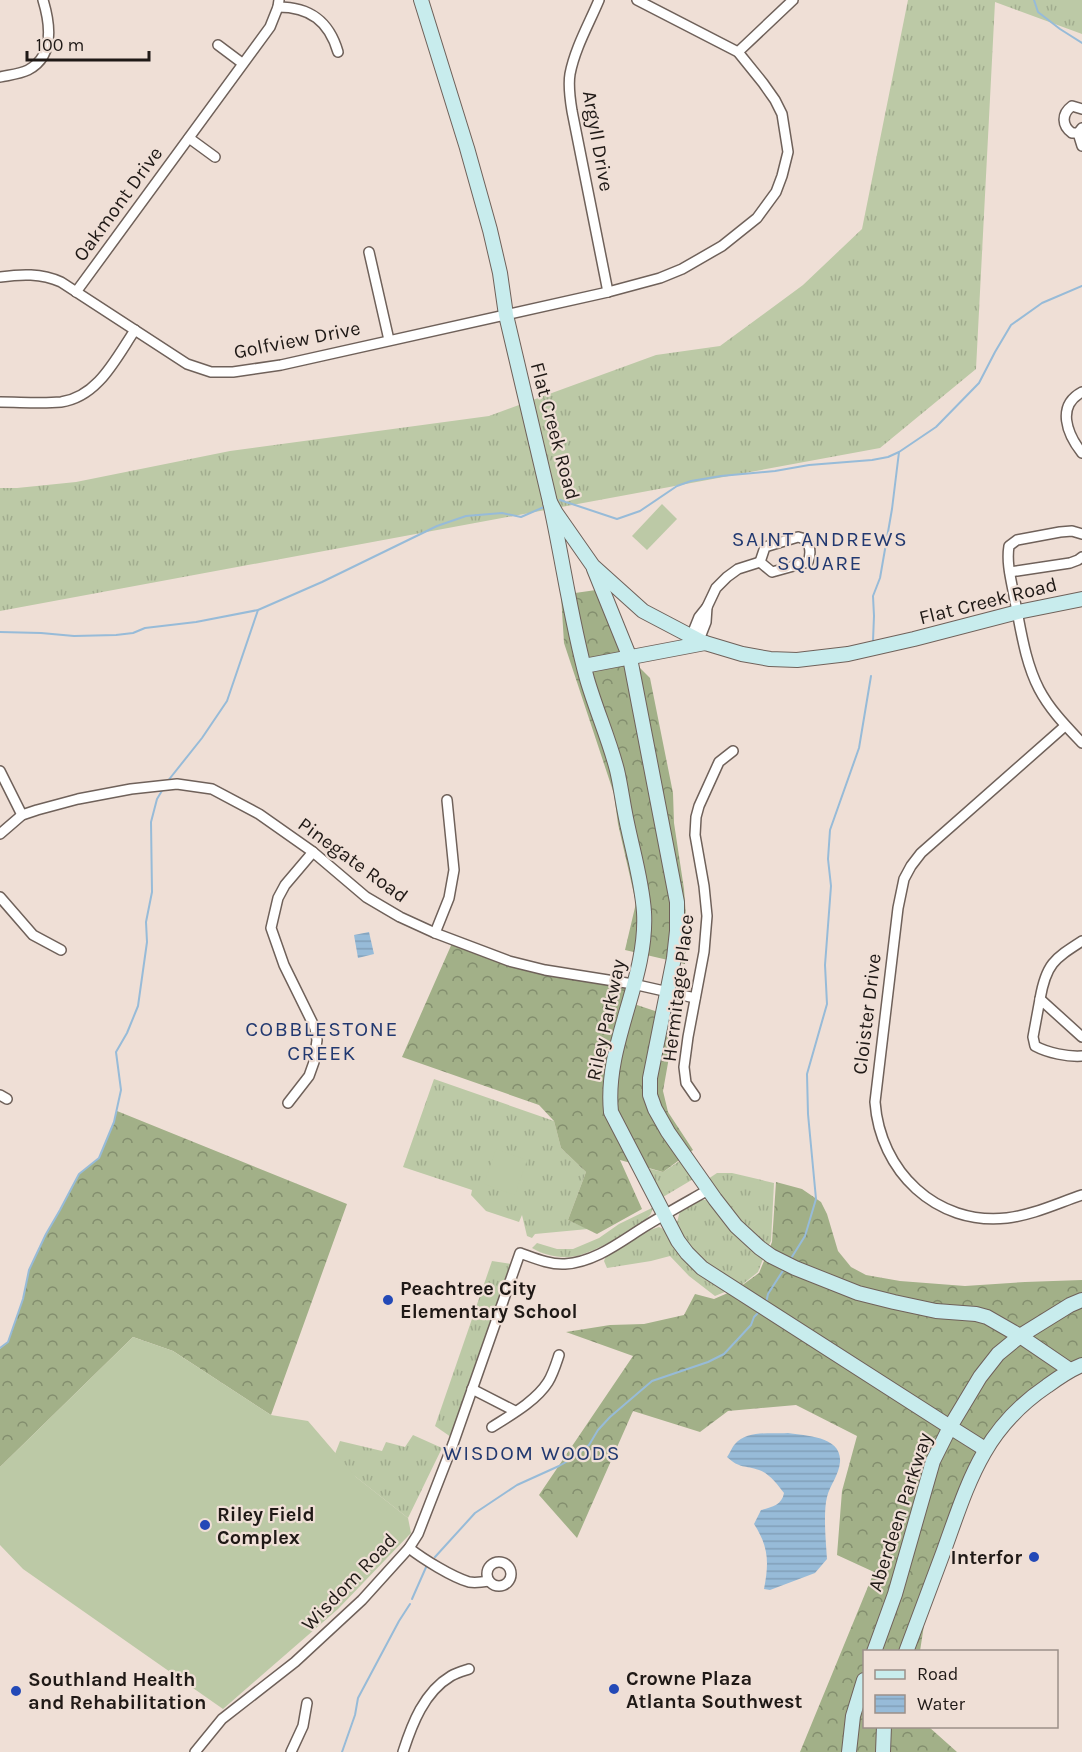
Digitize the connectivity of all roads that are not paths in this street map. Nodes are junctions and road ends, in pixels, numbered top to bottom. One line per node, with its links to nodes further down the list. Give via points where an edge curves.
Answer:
1 (43, 0): 11 (street, via 49,35 43,55 29,70)
2 (421, 0): 21 (street, Flat Creek Road, via 490,230)
3 (599, 0): 20 (street, Argyll Drive, via 577,49 569,86)
4 (637, 0): 9 (street)
5 (794, 0): 9 (street)
6 (279, 3): 8 (street, via 308,12 326,25); 10 (street, Oakmont Drive, via 270,27)
7 (218, 45): 10 (street)
8 (338, 52)
9 (738, 52): 20 (street, Golfview Drive, via 782,114 788,152 776,192 757,218 722,246 670,275)
10 (242, 63): 14 (street, Oakmont Drive)
11 (0, 77)
12 (1082, 109): 13 (street, via 1072,106 1064,118 1068,130)
13 (1080, 131): 15 (street)
14 (189, 138): 16 (street, Oakmont Drive); 19 (street, Oakmont Drive)
15 (1082, 146)
16 (215, 157)
17 (369, 252): 23 (street)
18 (0, 277): 19 (street, Golfview Drive, via 42,276)
19 (76, 292): 22 (street, Golfview Drive)
20 (608, 292): 21 (street, Golfview Drive)
21 (506, 315): 23 (street, Golfview Drive); 27 (street, Flat Creek Road)
22 (135, 330): 23 (street, Golfview Drive, via 187,364 211,372 246,371); 25 (street, via 95,387 83,394 60,402)
23 (389, 340)
24 (1082, 392): 26 (street, via 1070,400 1066,416 1069,433)
25 (0, 402)
26 (1082, 453)
27 (550, 501): 31 (street, Flat Creek Road); 37 (street, Riley Parkway)
28 (1082, 534): 32 (street, via 1060,531 1017,540 1009,546)
29 (1082, 557): 32 (street, via 1070,563)
30 (760, 562): 30 (street, via 772,572 808,562 810,550 798,537 765,547); 35 (street, via 738,569 717,588 699,617)
31 (593, 566): 35 (street, Flat Creek Road, via 643,611); 36 (street)
32 (1010, 572): 34 (street)
33 (1082, 599): 34 (street, Flat Creek Road)
34 (1017, 612): 35 (street, Flat Creek Road, via 848,654 797,660 742,654); 38 (street, via 1032,674)
35 (698, 640): 36 (street)
36 (630, 658): 37 (street); 51 (street, via 676,902 676,943)
37 (584, 666): 50 (street, Riley Parkway, via 617,770 634,847 644,926)
38 (1065, 726): 39 (street); 59 (street, Cloister Drive, via 934,840 911,866 898,908 875,1102 880,1134 898,1169 916,1189 951,1211 1007,1218)
39 (1082, 743)
40 (733, 752): 52 (street, Hermitage Place, via 719,762 696,818 695,835 708,916)
41 (0, 771): 43 (street)
42 (447, 800): 47 (street, via 454,870 449,898)
43 (22, 815): 44 (street, Pinegate Road); 45 (street, Pinegate Road, via 131,789 177,784 212,789 228,797)
44 (0, 834)
45 (313, 852): 47 (street, Pinegate Road, via 366,897); 57 (street, via 285,885 271,928 317,1040 309,1076)
46 (0, 897): 49 (street, via 33,935)
47 (435, 933): 50 (street, Pinegate Road, via 509,961)
48 (1082, 940): 53 (street, via 1048,968)
49 (61, 950)
50 (633, 984): 51 (street, Pinegate Road); 60 (street, Riley Parkway, via 614,1060 611,1113)
51 (668, 992): 52 (street, Pinegate Road); 58 (street, via 652,1062 650,1095 668,1132)
52 (695, 998): 56 (street, Hermitage Place, via 684,1067 686,1083)
53 (1040, 999): 54 (street); 55 (street, via 1035,1046)
54 (1082, 1037)
55 (1082, 1056)
56 (695, 1096)
57 (288, 1103)
58 (708, 1190): 60 (street, Wisdom Road); 62 (street, via 750,1240 795,1268 858,1293 936,1311 987,1317)
59 (1082, 1195)
60 (664, 1216): 65 (street, Wisdom Road, via 614,1247 581,1261 551,1263 520,1253); 68 (street, Riley Parkway, via 678,1241 702,1268)
61 (1082, 1300): 62 (street, Aberdeen Parkway)
62 (1020, 1336): 64 (street); 68 (street, Aberdeen Parkway, via 998,1354 980,1377)
63 (559, 1355): 66 (street, via 547,1383)
64 (1076, 1368): 69 (street, via 1036,1393 1007,1418)
65 (472, 1389): 66 (street); 70 (street, Wisdom Road, via 425,1517)
66 (515, 1412): 67 (street)
67 (492, 1427)
68 (950, 1427): 69 (street, Riley Parkway); 72 (street, Aberdeen Parkway, via 933,1461)
69 (986, 1449): 73 (street, via 969,1481)
70 (409, 1548): 71 (street, via 472,1583); 78 (street, Wisdom Road, via 362,1600 295,1662 222,1719)
71 (489, 1581)
72 (875, 1650)
73 (907, 1650)
74 (469, 1669): 80 (street, via 450,1676 427,1699)
75 (863, 1683): 81 (street, via 853,1716)
76 (307, 1703): 79 (street, via 303,1726)
77 (884, 1728): 82 (street)
78 (195, 1752)
79 (291, 1752)
80 (404, 1752)
81 (849, 1752)
82 (883, 1752)

